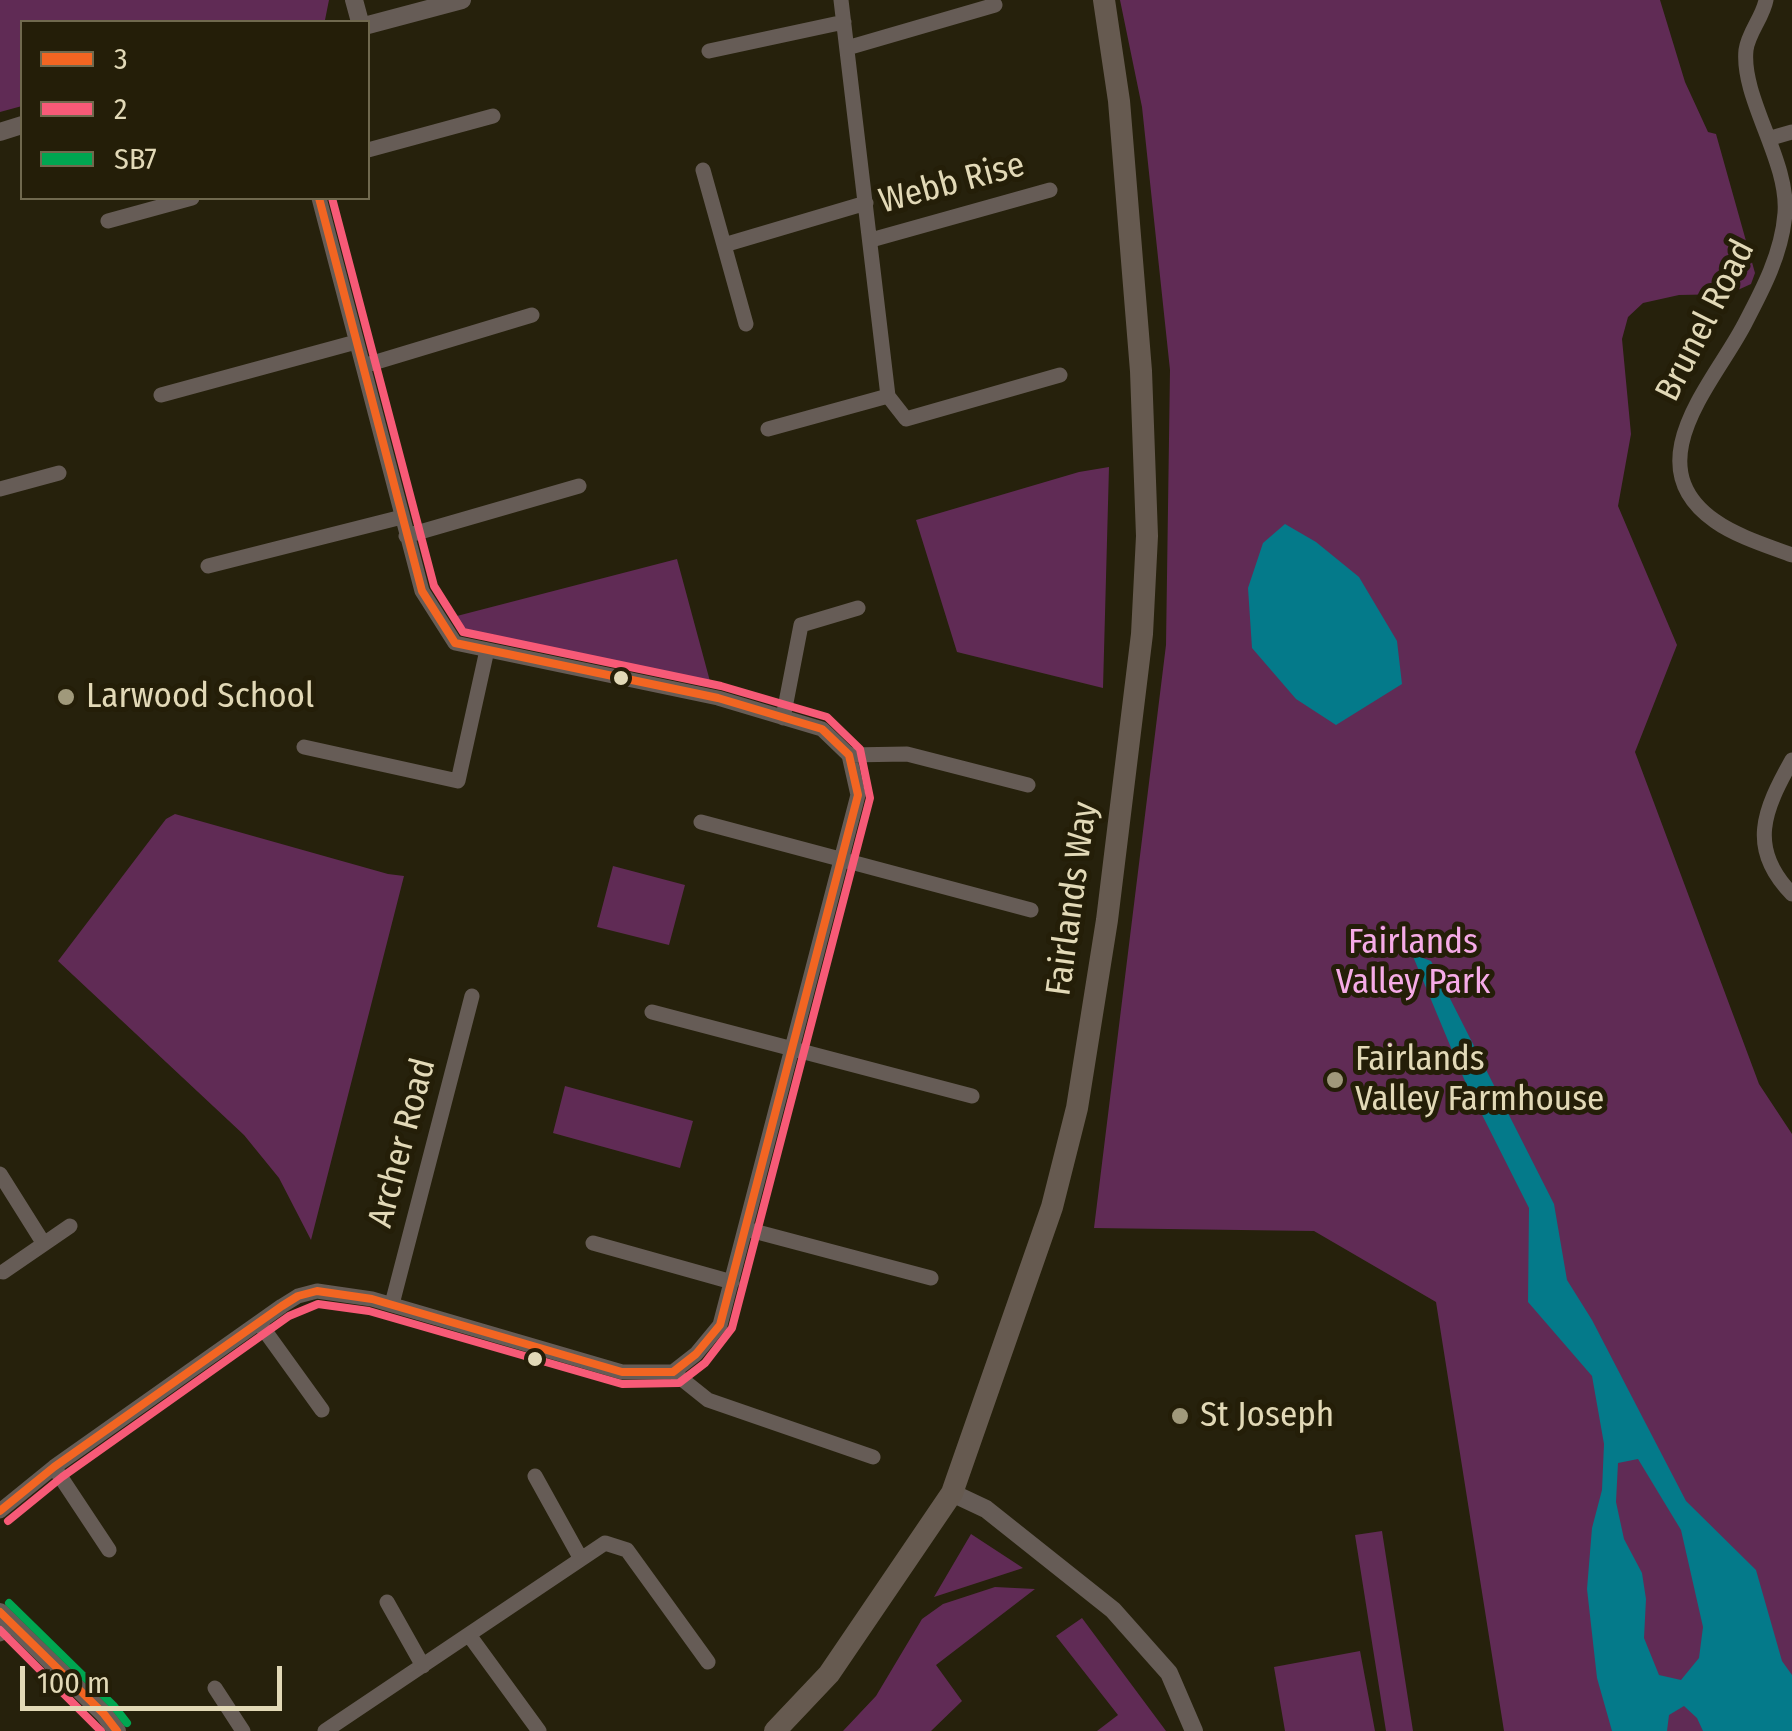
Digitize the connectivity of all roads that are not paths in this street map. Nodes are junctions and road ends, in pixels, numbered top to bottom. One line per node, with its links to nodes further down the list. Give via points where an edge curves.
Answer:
1 (462, 0): 7 (street)
2 (841, 0): 6 (street, Webb Rise)
3 (1104, 0): 67 (main road, Fairlands Way, via 1141,371 1147,536 1142,634 1077,1108 1052,1206)
4 (1766, 0): 12 (street, Brunel Road, via 1746,49 1752,94)
5 (996, 6): 8 (street)
6 (844, 22): 8 (street, Webb Rise); 9 (street)
7 (370, 24)
8 (847, 48): 18 (street, Webb Rise)
9 (709, 51)
10 (494, 116): 13 (street)
11 (1792, 132): 12 (street)
12 (1770, 138): 35 (street, Brunel Road, via 1786,210 1776,258 1692,411 1681,440 1680,473 1691,498 1715,522)
13 (370, 149)
14 (703, 170): 21 (street)
15 (1050, 190): 20 (street, Webb Rise)
16 (185, 200): 19 (street)
17 (320, 200): 24 (street)
18 (866, 203): 20 (street, Webb Rise); 21 (street, Webb Rise)
19 (108, 221)
20 (871, 240): 28 (street, Webb Rise)
21 (724, 245): 23 (street)
22 (532, 315): 25 (street)
23 (746, 324)
24 (356, 342): 25 (street); 27 (street)
25 (362, 366): 33 (street)
26 (1060, 375): 28 (street, via 906,419)
27 (161, 394)
28 (888, 396): 29 (street)
29 (768, 429)
30 (59, 473): 32 (street)
31 (579, 486): 34 (street)
32 (0, 489)
33 (402, 517): 34 (street); 36 (street)
34 (406, 536): 38 (street, via 422,591 455,643)
35 (1792, 555)
36 (208, 566)
37 (858, 608): 39 (street, via 801,625)
38 (487, 650): 39 (street); 40 (street, via 458,782)
39 (783, 718): 41 (street, via 822,729)
40 (304, 747)
41 (848, 755): 43 (street, via 907,754); 45 (street, via 858,795)
42 (1792, 760): 46 (street, via 1762,836 1776,878)
43 (1028, 785)
44 (701, 822): 45 (street)
45 (840, 861): 47 (street); 50 (street)
46 (1792, 894)
47 (1031, 910)
48 (472, 996): 60 (street, Archer Road)
49 (652, 1012): 50 (street)
50 (792, 1050): 51 (street); 54 (street)
51 (972, 1096)
52 (0, 1174): 56 (street)
53 (70, 1226): 56 (street)
54 (746, 1228): 58 (street); 59 (street)
55 (593, 1243): 59 (street)
56 (44, 1244): 57 (street)
57 (3, 1272)
58 (931, 1278)
59 (732, 1282): 62 (street, via 720,1325)
60 (392, 1304): 61 (street, via 317,1291 298,1296); 62 (street, via 622,1372)
61 (260, 1324): 63 (street); 65 (street)
62 (673, 1372): 64 (street, via 708,1400)
63 (322, 1410)
64 (874, 1457)
65 (54, 1467): 68 (street); 69 (street)
66 (536, 1476): 70 (street)
67 (952, 1493): 81 (main road, Fairlands Way, via 828,1674); 82 (street, via 986,1509 1113,1610 1168,1673)
68 (0, 1511)
69 (109, 1550)
70 (581, 1559): 73 (street); 74 (street, via 604,1543 627,1550)
71 (387, 1602): 75 (street)
72 (5, 1623): 77 (street)
73 (468, 1635): 75 (street); 80 (street)
74 (708, 1662)
75 (423, 1666): 79 (street)
76 (216, 1688): 78 (street)
77 (116, 1731)
78 (243, 1731)
79 (326, 1731)
80 (539, 1731)
81 (775, 1731)
82 (1194, 1731)

